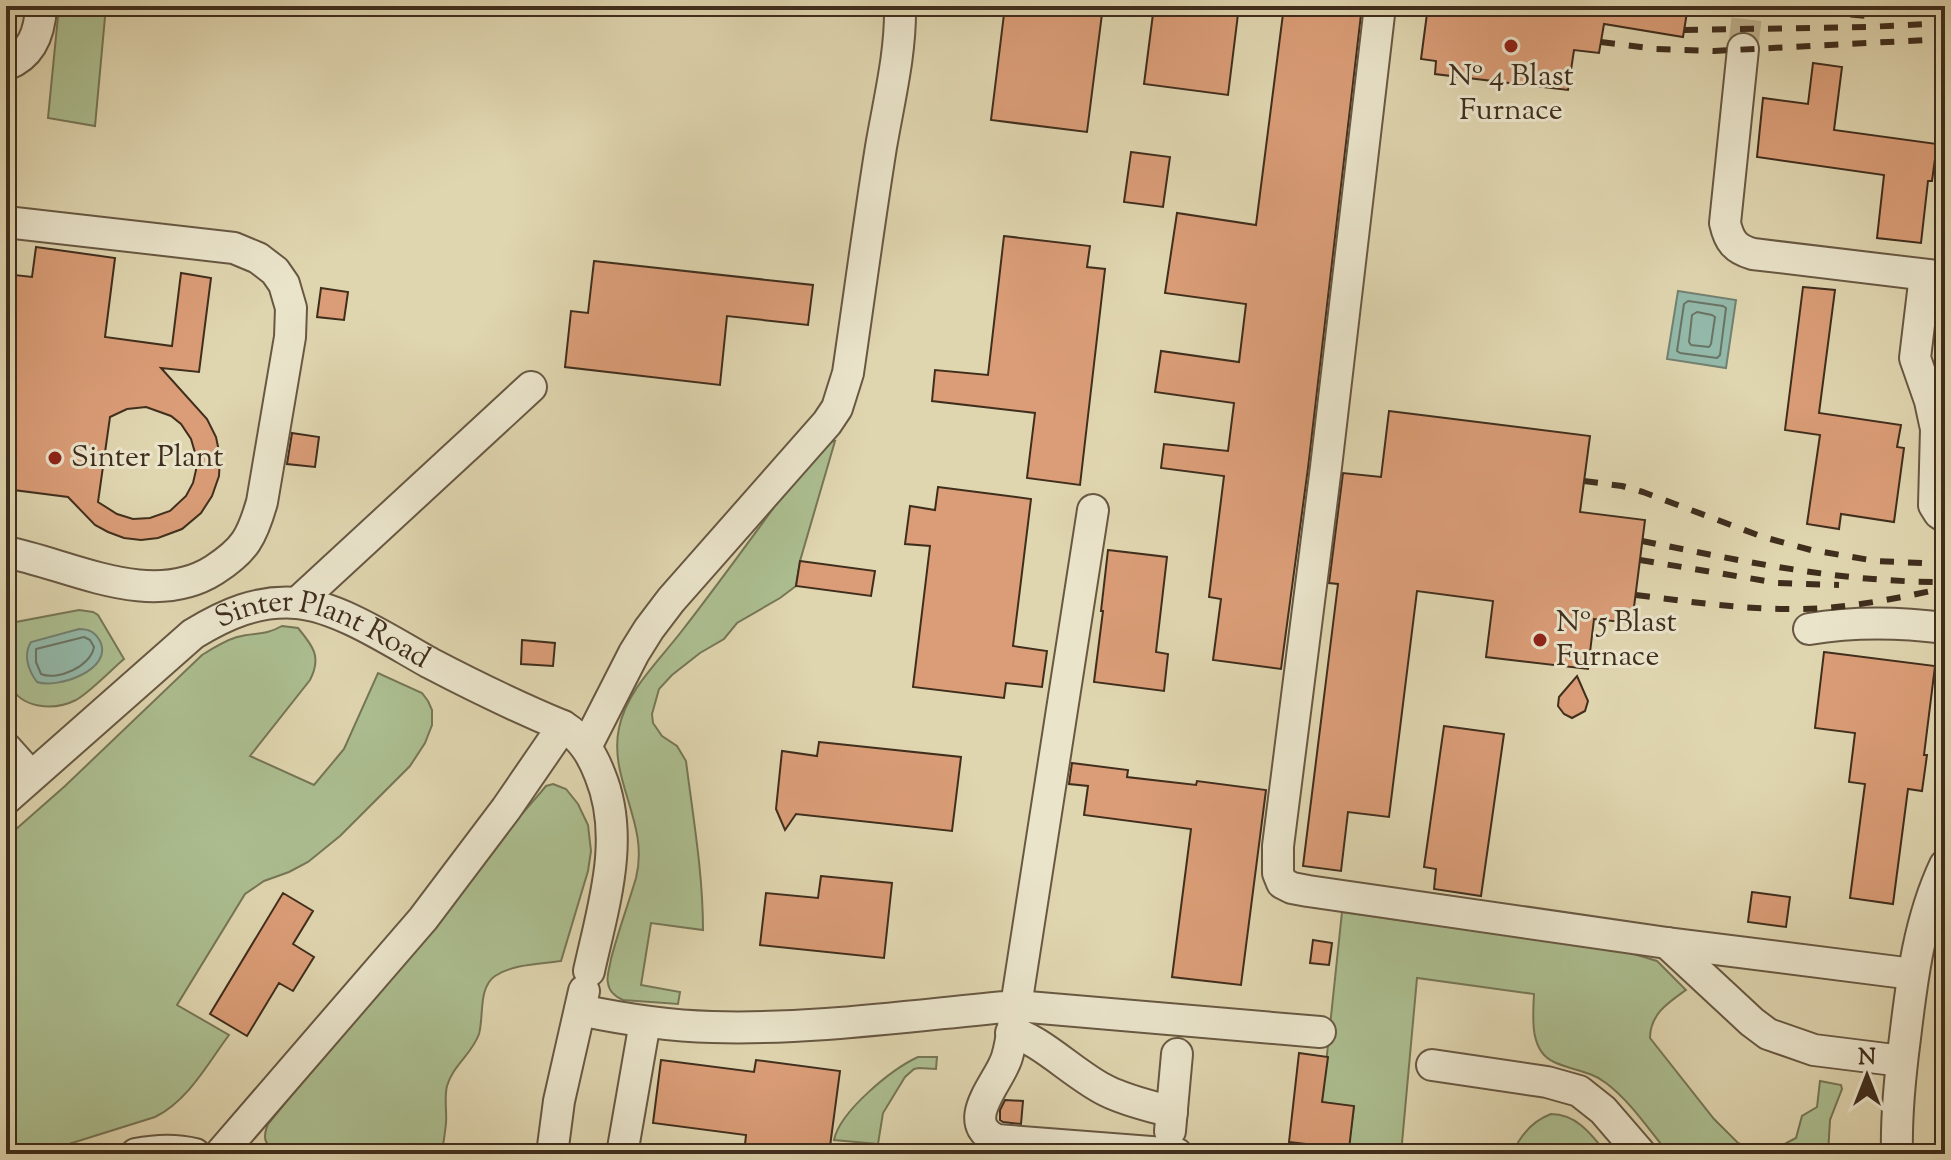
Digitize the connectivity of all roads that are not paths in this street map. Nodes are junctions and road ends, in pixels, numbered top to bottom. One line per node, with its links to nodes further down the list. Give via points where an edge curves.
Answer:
1 (41, 6): 5 (lane, via 34,43)
2 (900, 6): 16 (lane, via 896,60 840,400 827,423 649,629)
3 (1380, 6): 21 (lane, via 1278,873 1282,883 1308,891)
4 (1743, 49): 7 (lane, via 1725,223 1729,240 1753,254)
5 (6, 65)
6 (6, 222): 11 (lane, via 234,248 275,271 291,308 262,502 255,526 234,557 195,579 152,587 105,580)
7 (1935, 276): 10 (lane, via 1915,358 1936,429 1934,505)
8 (531, 387): 12 (lane)
9 (1093, 510): 24 (lane)
10 (1945, 517)
11 (6, 552)
12 (297, 603): 15 (lane, Sinter Plant Road, via 328,610 483,691); 18 (lane, Sinter Plant Road, via 239,610 193,634)
13 (1945, 628): 14 (lane, via 1881,622)
14 (1809, 629)
15 (563, 726): 16 (lane, Sinter Plant Road); 35 (lane, via 423,919)
16 (586, 747): 23 (lane, via 605,787 613,829 609,880)
17 (6, 748): 18 (lane)
18 (31, 776): 19 (lane, Sinter Plant Road)
19 (6, 799)
20 (1945, 865): 22 (lane, via 1922,929)
21 (1667, 943): 22 (lane); 28 (lane, via 1768,1034 1814,1050)
22 (1913, 974): 28 (lane)
23 (584, 990): 25 (lane); 36 (lane)
24 (1014, 1019): 25 (lane, via 749,1027); 26 (lane); 30 (lane, via 1029,1038 1078,1075 1106,1091); 31 (lane, via 1008,1054 980,1109 980,1123 997,1140)
25 (645, 1022): 37 (lane)
26 (1320, 1032)
27 (1177, 1054): 30 (lane)
28 (1902, 1061): 40 (lane)
29 (1432, 1065): 39 (lane, via 1579,1091)
30 (1172, 1112): 32 (lane)
31 (1049, 1149): 32 (lane)
32 (1168, 1153): 38 (lane)
33 (136, 1154): 34 (lane)
34 (195, 1154)
35 (220, 1154)
36 (552, 1154)
37 (622, 1154)
38 (1177, 1154)
39 (1641, 1154)
40 (1897, 1154)

